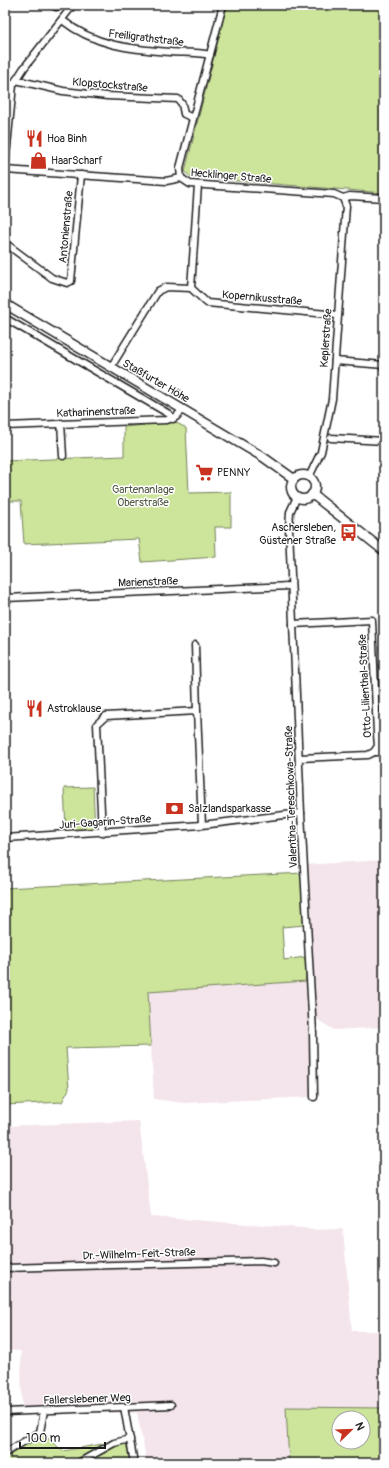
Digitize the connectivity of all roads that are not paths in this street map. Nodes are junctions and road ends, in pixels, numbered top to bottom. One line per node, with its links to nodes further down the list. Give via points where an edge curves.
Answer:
1 (73, 5): 3 (street)
2 (223, 5): 4 (street)
3 (62, 20): 4 (street, Freiligrathstraße, via 100,42 146,50); 5 (street)
4 (210, 55): 6 (street)
5 (16, 80): 6 (street, Klopstockstraße, via 63,91 178,99 184,114); 7 (street, via 10,99)
6 (193, 118): 9 (street, via 180,168)
7 (5, 168): 8 (street, Hecklinger Straße)
8 (81, 175): 9 (street, Hecklinger Straße, via 166,181); 13 (street, Antonienstraße, via 71,281 60,282 52,278)
9 (181, 178): 10 (street, Hecklinger Straße, via 186,183)
10 (198, 185): 11 (street, Hecklinger Straße, via 334,194); 14 (street)
11 (343, 198): 12 (street, Hecklinger Straße); 16 (street, Keplerstraße, via 346,206)
12 (384, 198)
13 (5, 243)
14 (191, 288): 16 (street, Kopernikusstraße, via 207,303); 20 (street, via 166,287 158,291)
15 (5, 304): 20 (main road, Staßfurter Höhe)
16 (338, 315): 18 (street, Keplerstraße)
17 (5, 318): 22 (street, Staßfurter Höhe, via 169,414)
18 (335, 360): 19 (street); 28 (street, Keplerstraße, via 332,399 322,449)
19 (384, 365)
20 (111, 367): 21 (main road, Staßfurter Höhe)
21 (183, 409): 22 (street); 29 (main road, Staßfurter Höhe)
22 (173, 419): 23 (street, Katharinenstraße)
23 (61, 423): 24 (street, Katharinenstraße); 27 (street)
24 (5, 426)
25 (331, 438): 26 (street)
26 (384, 441)
27 (63, 456)
28 (309, 477): 29 (main road, via 301,475); 30 (main road, via 314,485)
29 (294, 479): 31 (main road, via 291,489)
30 (312, 494): 31 (main road, via 305,498); 32 (main road)
31 (297, 497): 33 (street, Valentina-Tereschkowa-Straße, via 289,519)
32 (384, 551)
33 (291, 586): 34 (street, Marienstraße); 35 (street, Valentina-Tereschkowa-Straße)
34 (5, 598)
35 (293, 624): 38 (street, Otto-Lilienthal-Straße, via 372,620 378,746); 40 (street, Valentina-Tereschkowa-Straße)
36 (195, 645): 37 (street)
37 (197, 711): 42 (street); 43 (street, via 106,716 97,724)
38 (374, 752): 39 (street); 40 (street, Otto-Lilienthal-Straße, via 368,755)
39 (384, 752)
40 (299, 758): 41 (street, Valentina-Tereschkowa-Straße)
41 (301, 813): 42 (street, Juri-Gagarin-Straße); 45 (street, Valentina-Tereschkowa-Straße)
42 (202, 825): 43 (street, Juri-Gagarin-Straße)
43 (102, 833): 44 (street, Juri-Gagarin-Straße)
44 (5, 838)
45 (314, 1097)
46 (274, 1263): 47 (street, Dr.-Wilhelm-Feit-Straße, via 261,1261)
47 (5, 1268)
48 (171, 1405): 49 (street, Fallerslebener Weg)
49 (124, 1407): 50 (street, Fallerslebener Weg); 52 (street)
50 (44, 1411): 51 (street, Fallerslebener Weg); 53 (street, via 40,1432)
51 (5, 1412)
52 (130, 1439): 54 (street, via 114,1443); 55 (street)
53 (5, 1453)
54 (78, 1463)
55 (134, 1463)

